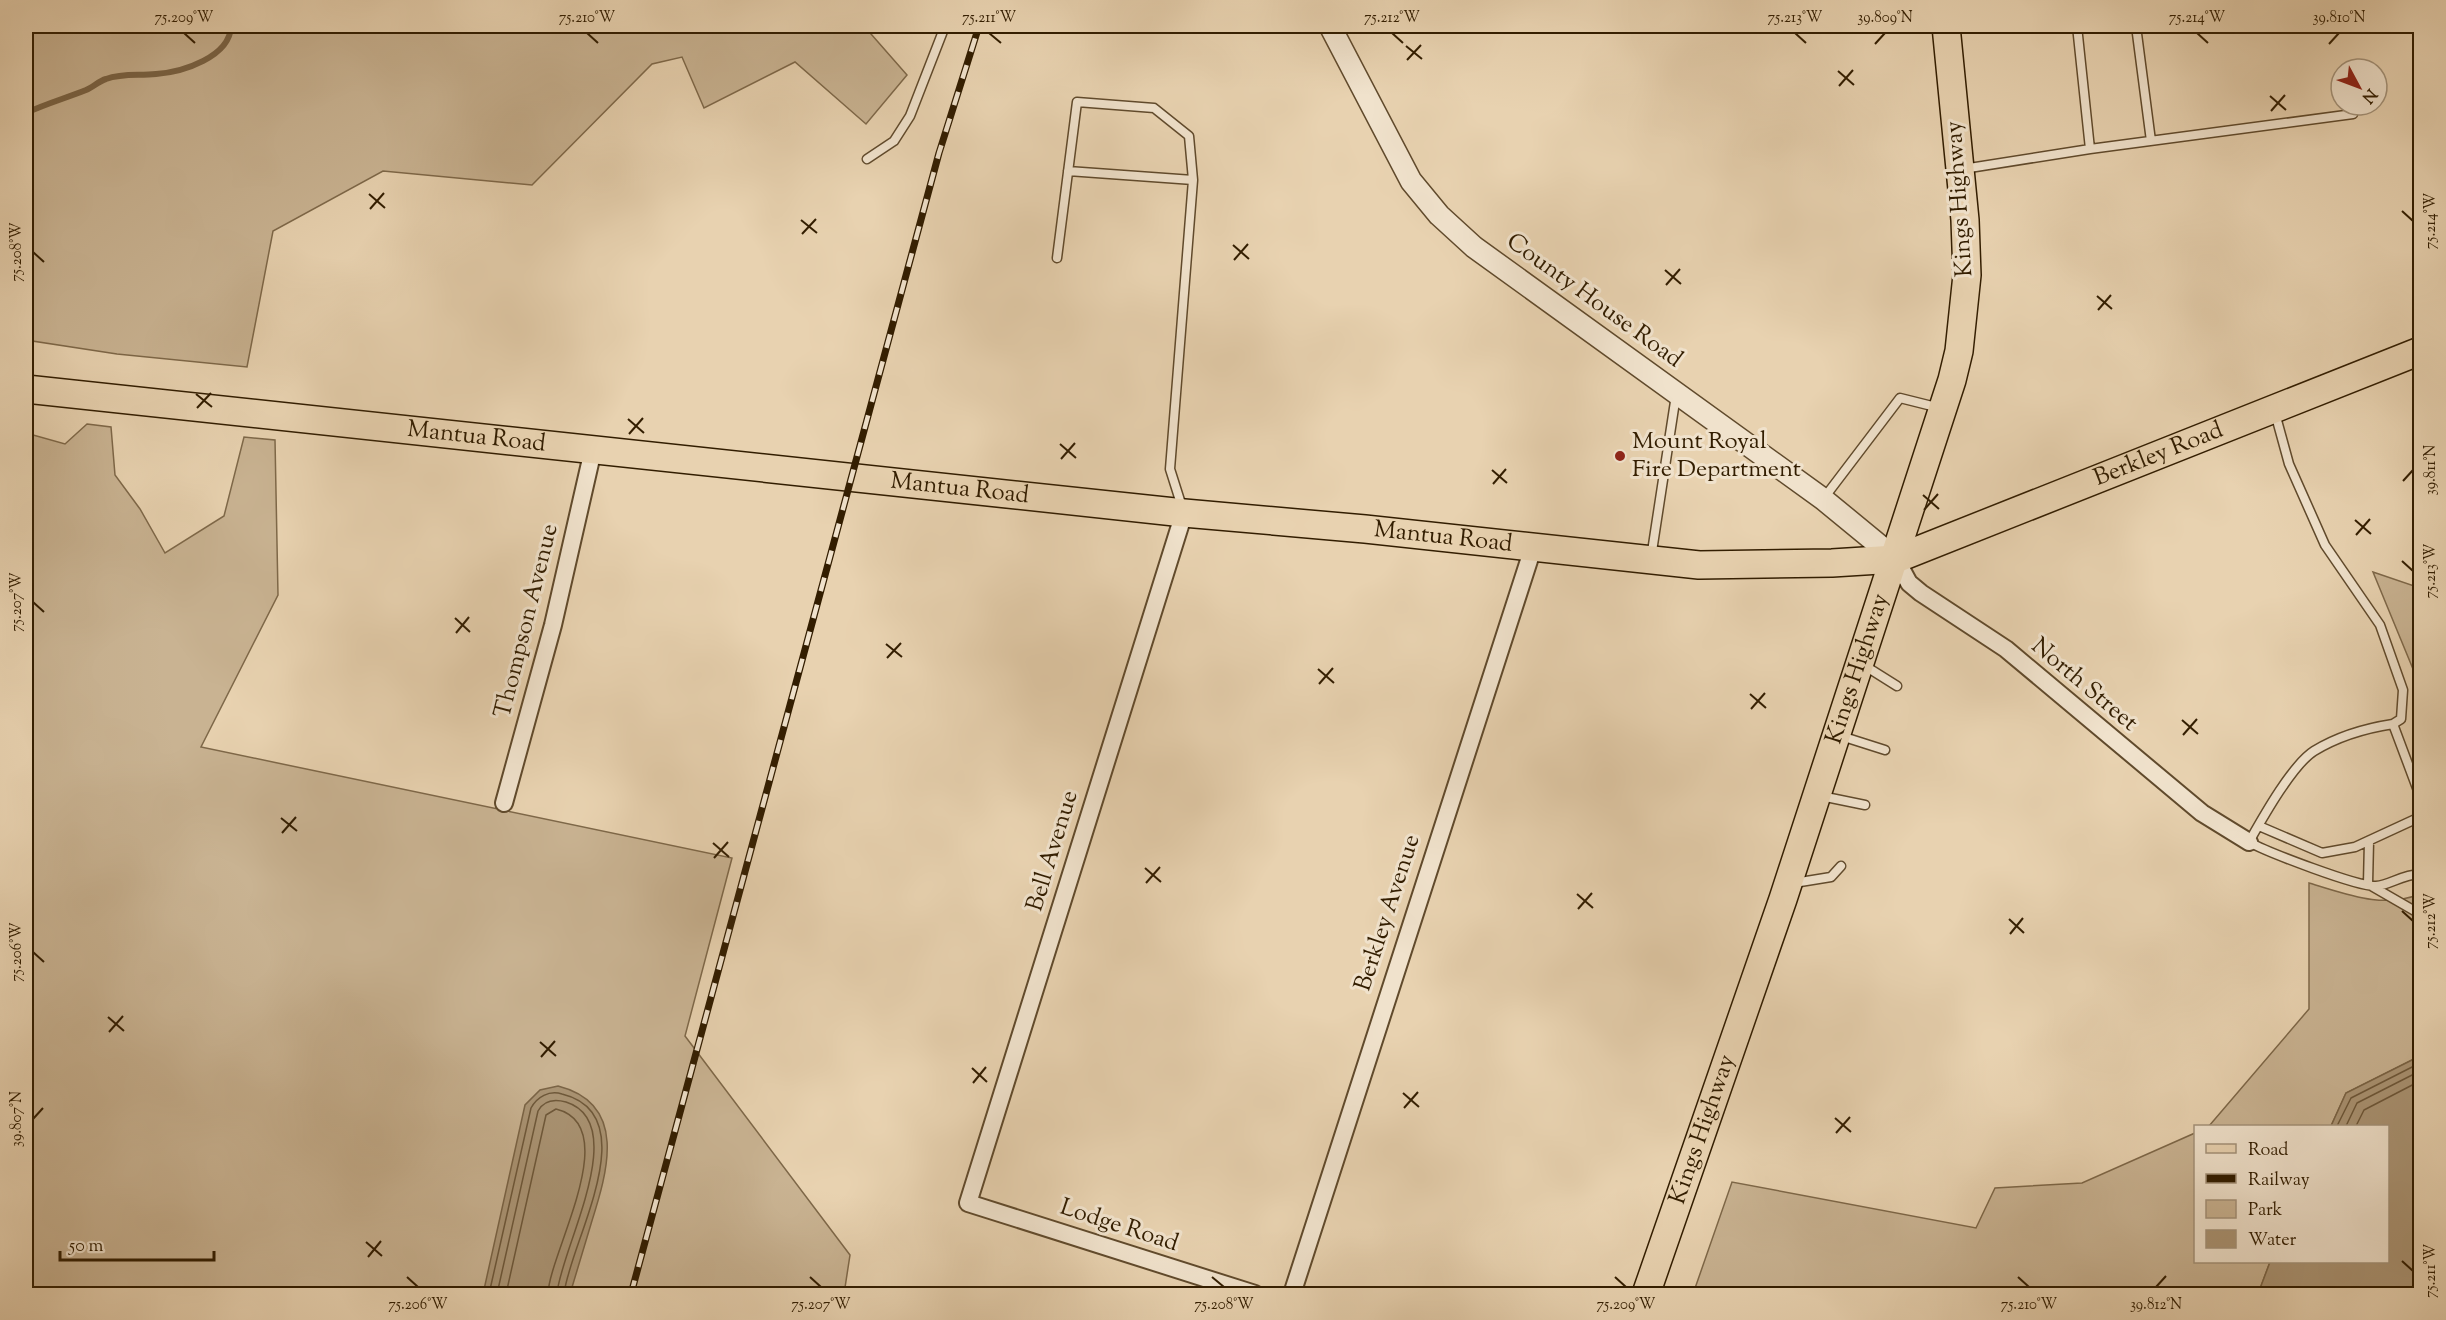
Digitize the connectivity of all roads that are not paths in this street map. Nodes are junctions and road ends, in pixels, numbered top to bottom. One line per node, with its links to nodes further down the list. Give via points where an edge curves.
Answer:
1 (945, 26): 9 (lane, via 910,116 894,141)
2 (1330, 26): 16 (street, County House Road, via 1411,181 1439,215 1474,247)
3 (1946, 26): 10 (main road, Kings Highway)
4 (2077, 26): 8 (lane)
5 (2136, 26): 7 (lane)
6 (2331, 117): 7 (lane)
7 (2151, 141): 8 (lane)
8 (2091, 148): 10 (lane)
9 (867, 159)
10 (1960, 169): 17 (main road, Kings Highway, via 1967,275 1959,351)
11 (1068, 171): 12 (lane); 12 (lane, via 1077,102 1154,108 1189,136); 13 (lane)
12 (1193, 180): 21 (lane, via 1170,469)
13 (1057, 258)
14 (2421, 351): 18 (main road, Berkley Road)
15 (26, 389): 19 (main road, Mantua Road)
16 (1676, 392): 20 (street, County House Road); 24 (lane)
17 (1944, 409): 20 (lane, via 1900,398); 23 (main road, Kings Highway)
18 (2274, 409): 23 (main road, Berkley Road); 27 (lane, via 2289,464 2325,545 2380,625 2403,690 2401,719)
19 (593, 450): 21 (main road, Mantua Road); 32 (street, Thompson Avenue, via 552,625)
20 (1823, 498): 23 (street, County House Road)
21 (1184, 513): 22 (main road, Mantua Road); 43 (street, Bell Avenue)
22 (1533, 548): 24 (main road, Mantua Road); 45 (street, Berkley Avenue)
23 (1896, 558): 24 (main road, Mantua Road, via 1720,565); 25 (main road, Kings Highway); 37 (street, North Street, via 1909,582 1921,593 2006,649 2202,813)
24 (1651, 560)
25 (1862, 663): 26 (lane); 28 (main road, Kings Highway)
26 (1897, 686)
27 (2393, 724): 31 (lane); 35 (lane, via 2369,727 2312,752 2276,795)
28 (1838, 735): 29 (lane); 30 (main road, Kings Highway)
29 (1885, 750)
30 (1817, 795): 33 (lane); 40 (main road, Kings Highway)
31 (2421, 796)
32 (504, 803)
33 (1865, 805)
34 (2421, 817): 36 (lane)
35 (2259, 826): 36 (lane, via 2322,853); 37 (lane)
36 (2369, 841): 41 (lane)
37 (2249, 842): 41 (lane, via 2267,852)
38 (1841, 866): 40 (lane, via 1831,877)
39 (2421, 874): 41 (lane, via 2404,874 2376,886)
40 (1788, 884): 46 (main road, Kings Highway)
41 (2368, 884): 42 (lane)
42 (2421, 914)
43 (968, 1203): 44 (street, Lodge Road)
44 (1255, 1294)
45 (1292, 1294)
46 (1646, 1294)

